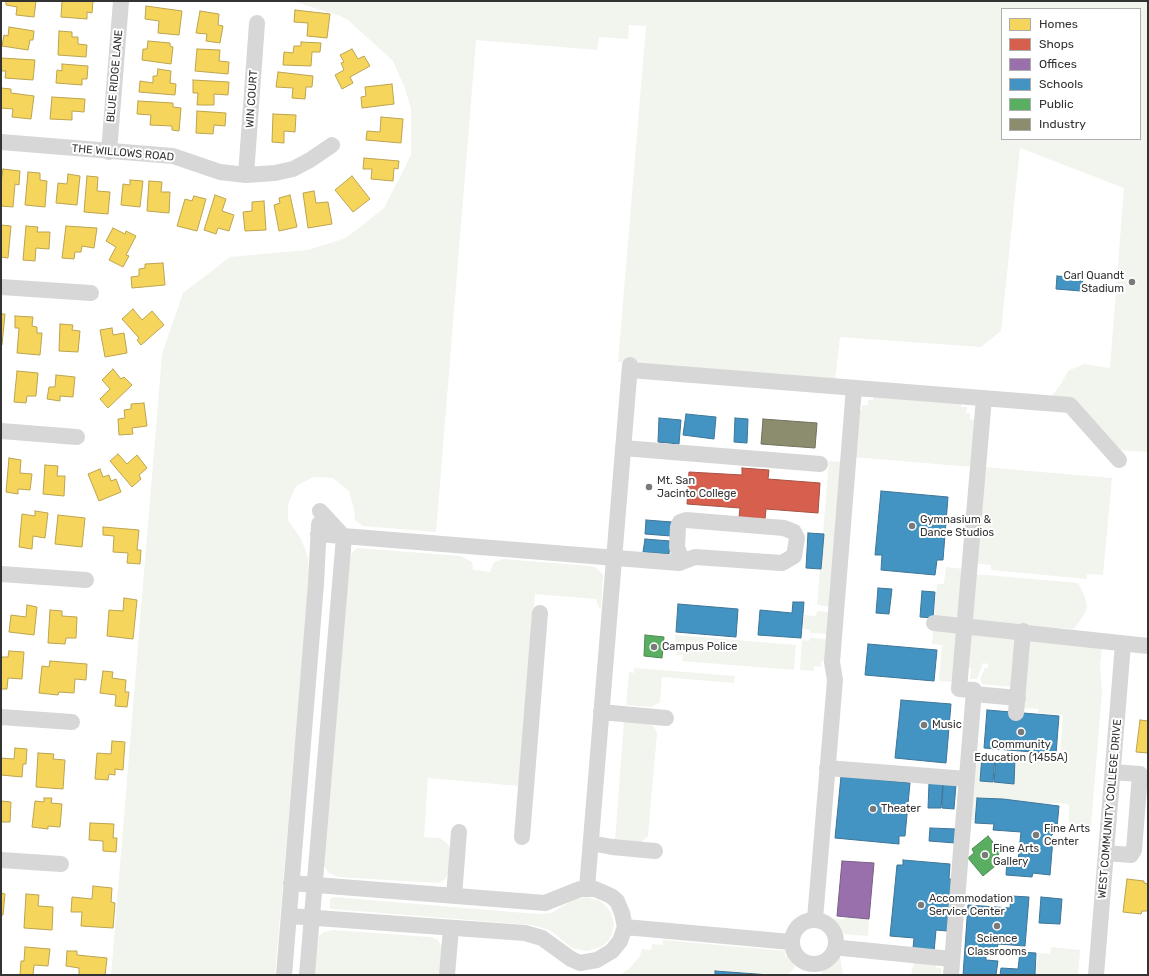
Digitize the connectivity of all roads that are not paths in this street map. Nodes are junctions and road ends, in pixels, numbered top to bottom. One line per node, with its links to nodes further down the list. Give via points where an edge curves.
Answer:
1 (121, 1): 5 (street, BLUE RIDGE LANE)
2 (257, 23): 6 (street, WIN COURT)
3 (1, 142): 5 (street, THE WILLOWS ROAD)
4 (332, 145): 6 (street, THE WILLOWS ROAD, via 293,169)
5 (108, 152): 6 (street, THE WILLOWS ROAD, via 173,156 220,172)
6 (246, 175)
7 (1, 287): 8 (street)
8 (91, 293)
9 (854, 388): 10 (street); 13 (street, via 630,367); 33 (street, via 832,662 834,680)
10 (984, 398): 14 (street, via 1070,405); 24 (street)
11 (1, 431): 12 (street)
12 (77, 437)
13 (623, 448): 15 (street); 18 (street)
14 (1119, 460)
15 (820, 464)
16 (318, 534): 17 (street); 17 (street, via 320,511); 43 (street)
17 (344, 537): 18 (street); 44 (street)
18 (614, 558): 19 (street, via 679,563); 29 (street)
19 (682, 561): 19 (street, via 695,557 782,563 794,556 797,538 794,532 784,528 686,520 680,522 678,527 678,547)
20 (1, 574): 21 (street)
21 (86, 580)
22 (540, 613): 37 (street)
23 (934, 623): 24 (street)
24 (964, 626): 25 (street); 28 (street, via 959,689 974,690)
25 (1023, 631): 26 (street); 28 (street, via 1017,706)
26 (1123, 644): 27 (street); 34 (street, WEST COMMUNITY COLLEGE DRIVE)
27 (1148, 646)
28 (974, 694): 35 (street)
29 (601, 712): 31 (street); 38 (street)
30 (1, 717): 32 (street)
31 (666, 718)
32 (72, 722)
33 (827, 768): 35 (street); 49 (street)
34 (1113, 772): 40 (street, WEST COMMUNITY COLLEGE DRIVE); 40 (street, via 1140,774 1134,850 1131,855)
35 (967, 779): 54 (street)
36 (459, 832): 46 (street)
37 (522, 837)
38 (590, 843): 39 (street); 45 (street)
39 (655, 851)
40 (1106, 853): 60 (street, WEST COMMUNITY COLLEGE DRIVE)
41 (1, 860): 42 (street)
42 (61, 864)
43 (291, 884): 44 (street); 47 (street)
44 (315, 885): 46 (street); 48 (street)
45 (587, 888): 46 (street, via 572,891 545,903); 50 (street, via 603,891 617,901)
46 (454, 896)
47 (289, 916): 48 (street); 56 (street)
48 (312, 917): 51 (street); 57 (street)
49 (815, 920): 52 (street, via 808,920 796,928); 53 (street, via 831,928)
50 (624, 927): 51 (street, via 620,941 612,951 597,960 580,963 542,938 525,933); 52 (street)
51 (451, 928): 58 (street)
52 (791, 942): 55 (street, via 795,955)
53 (836, 946): 54 (street); 55 (street, via 830,958)
54 (952, 958): 59 (street)
55 (811, 970)
56 (284, 975)
57 (307, 975)
58 (447, 975)
59 (951, 975)
60 (1096, 975)

